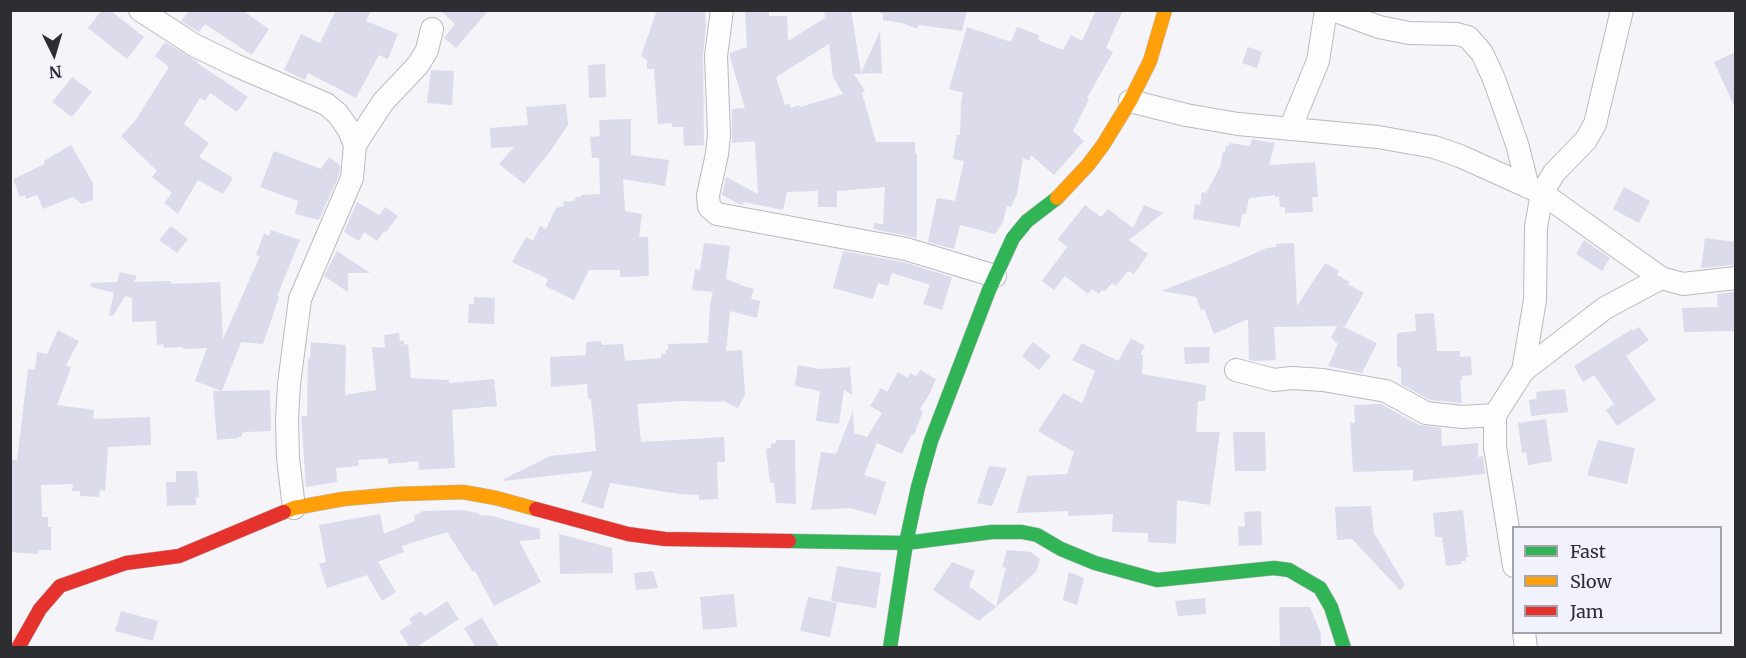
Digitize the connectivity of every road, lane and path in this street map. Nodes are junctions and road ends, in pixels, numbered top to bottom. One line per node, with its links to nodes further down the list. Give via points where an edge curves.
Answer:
1 (140, 10): 10 (street, via 194,45 326,104 338,114)
2 (722, 10): 12 (street, via 716,56 719,135 709,207 717,214 906,249)
3 (1165, 10): 8 (street, via 1150,61)
4 (1326, 10): 9 (street, via 1318,60)
5 (1333, 10): 11 (street, via 1379,27 1468,37 1482,53 1494,79)
6 (1622, 10): 11 (street, via 1595,124 1586,140)
7 (432, 29): 10 (street, via 418,65 383,102)
8 (1130, 101): 9 (street, via 1186,115); 12 (street, via 1088,165 1013,238)
9 (1290, 129): 11 (street, via 1434,147)
10 (355, 145): 18 (street, via 352,178 300,299 287,419)
11 (1535, 190): 14 (street); 16 (street, via 1535,300)
12 (995, 276): 19 (street, via 932,441)
13 (1736, 278): 14 (street, via 1683,284)
14 (1661, 279): 16 (street, via 1605,308)
15 (1236, 370): 17 (street, via 1274,380 1323,380 1386,391 1426,413)
16 (1523, 371): 17 (street)
17 (1495, 415): 20 (street, via 1495,447)
18 (294, 508): 19 (street, via 344,499 463,492 628,534 665,539); 21 (street, via 204,548 179,556 126,563 60,586 40,609)
19 (906, 543): 22 (street); 23 (street, via 1022,532 1095,563 1157,580 1274,568 1289,570 1320,588 1331,607)
20 (1512, 553)
21 (18, 648)
22 (890, 648)
23 (1344, 648)

